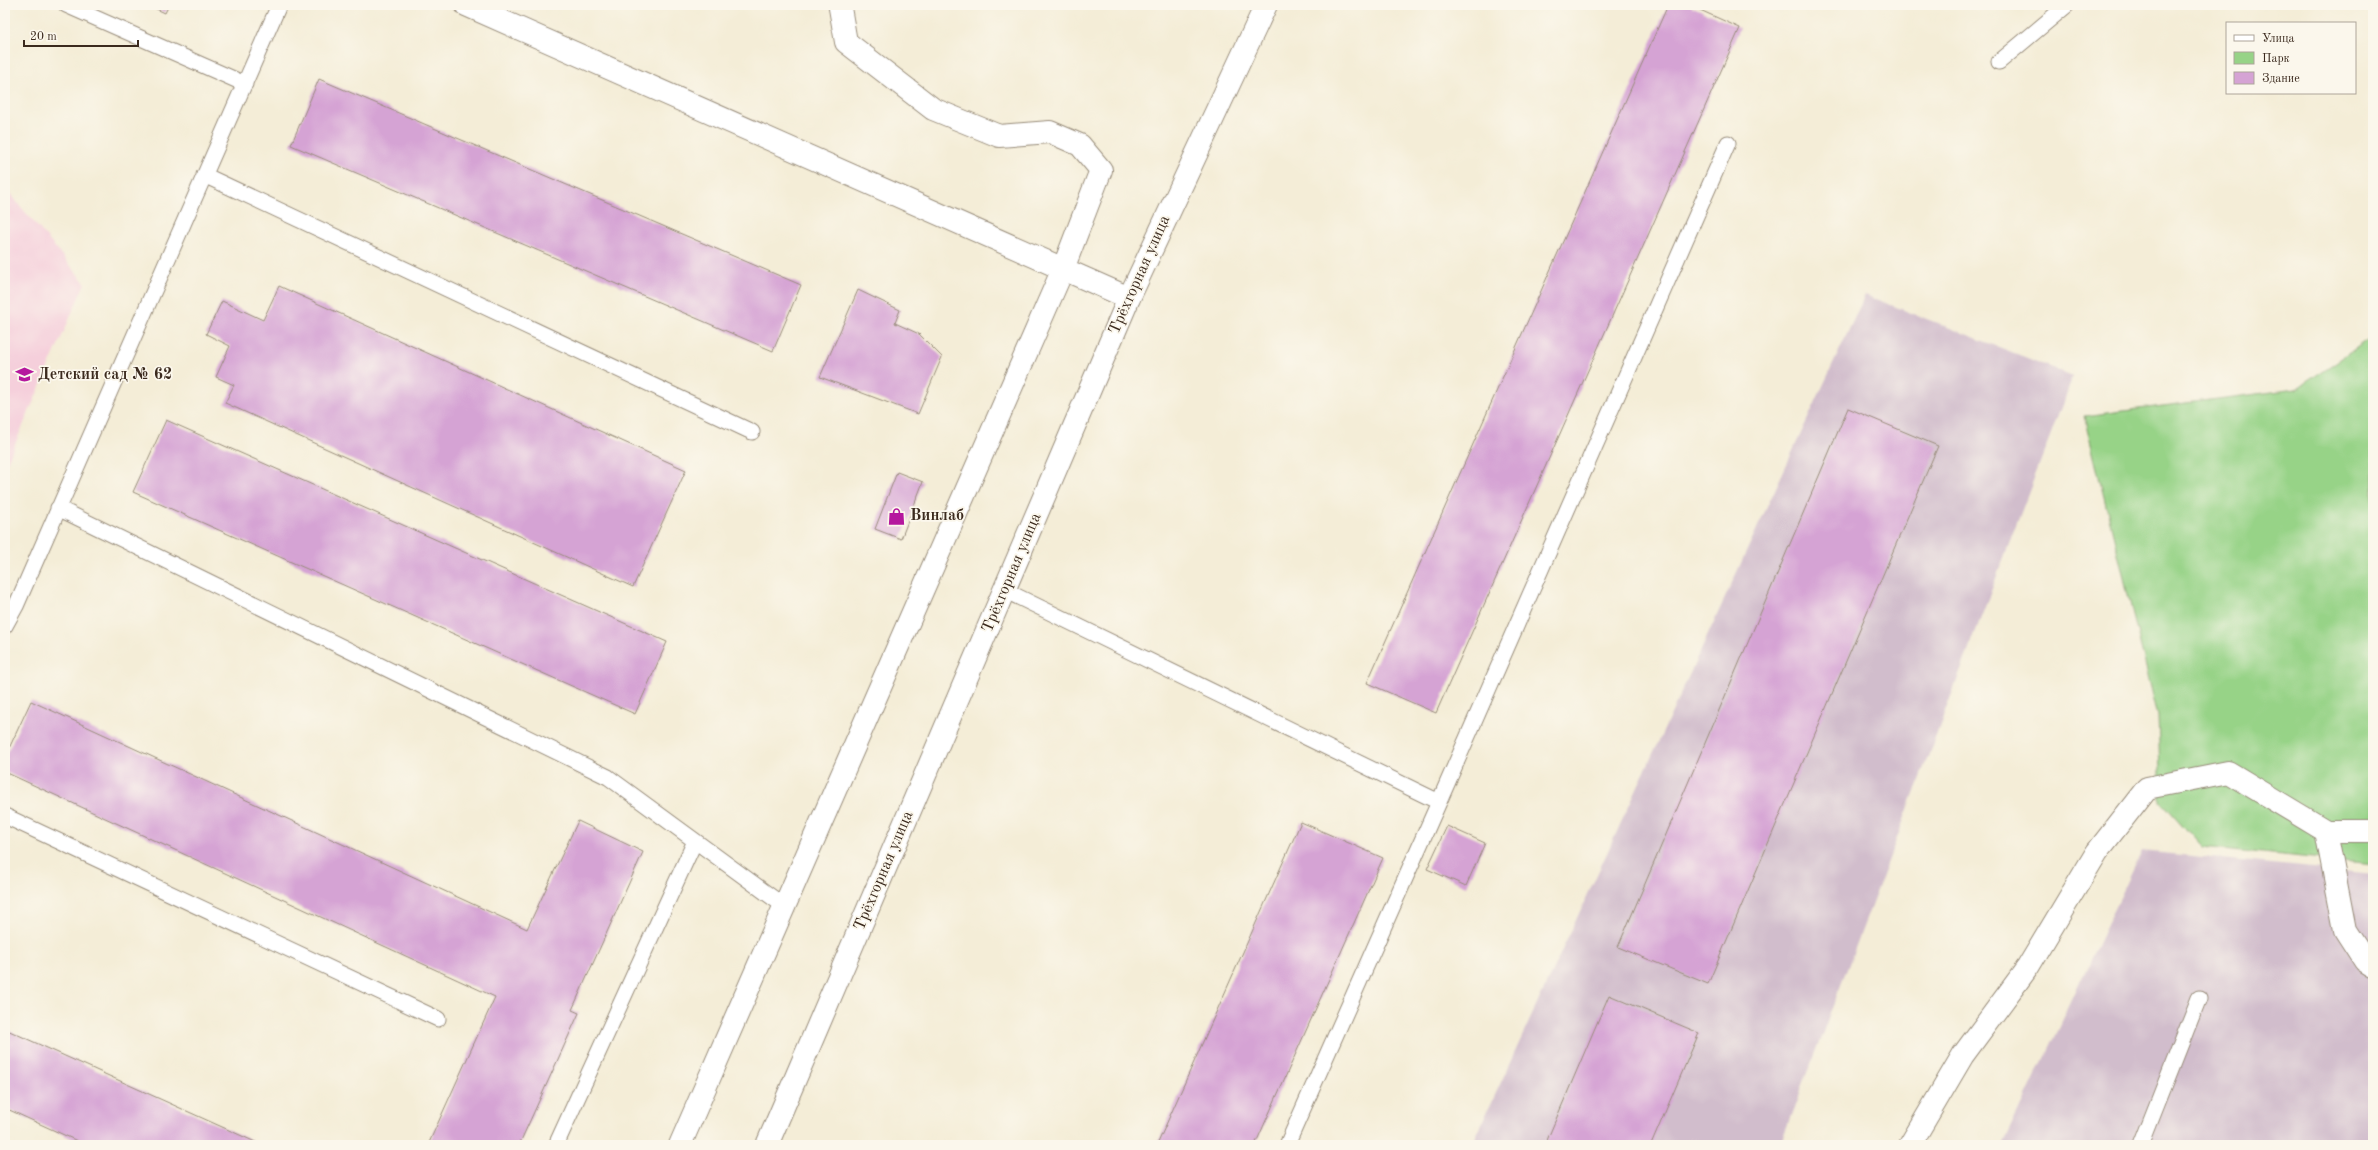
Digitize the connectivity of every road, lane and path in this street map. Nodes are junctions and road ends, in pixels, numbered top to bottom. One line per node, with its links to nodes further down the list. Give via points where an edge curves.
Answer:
1 (66, 5): 8 (lane)
2 (279, 5): 8 (lane)
3 (466, 5): 11 (street)
4 (841, 5): 11 (street, via 846,42 933,108 1000,136 1050,132 1080,144 1101,170)
5 (1266, 5): 12 (street, Трёхгорная улица)
6 (2067, 5): 7 (lane)
7 (1999, 62)
8 (245, 84): 10 (lane)
9 (1728, 143): 17 (lane)
10 (204, 175): 13 (lane); 14 (lane)
11 (1062, 269): 12 (street); 22 (street)
12 (1129, 298): 15 (street, Трёхгорная улица)
13 (752, 432)
14 (58, 508): 16 (lane); 21 (lane, via 608,776)
15 (1004, 590): 17 (lane); 28 (street, Трёхгорная улица)
16 (5, 626)
17 (1438, 802): 29 (lane)
18 (5, 816): 25 (lane)
19 (2326, 831): 20 (street); 23 (street, via 2345,930 2365,961); 30 (street, via 2228,772 2147,788 2097,852 2028,967 1963,1055)
20 (2373, 831)
21 (695, 840): 22 (lane); 26 (lane)
22 (784, 906): 27 (street)
23 (2373, 966)
24 (2199, 998): 31 (lane)
25 (438, 1018)
26 (556, 1145)
27 (680, 1145)
28 (767, 1145)
29 (1287, 1145)
30 (1910, 1145)
31 (2141, 1145)

